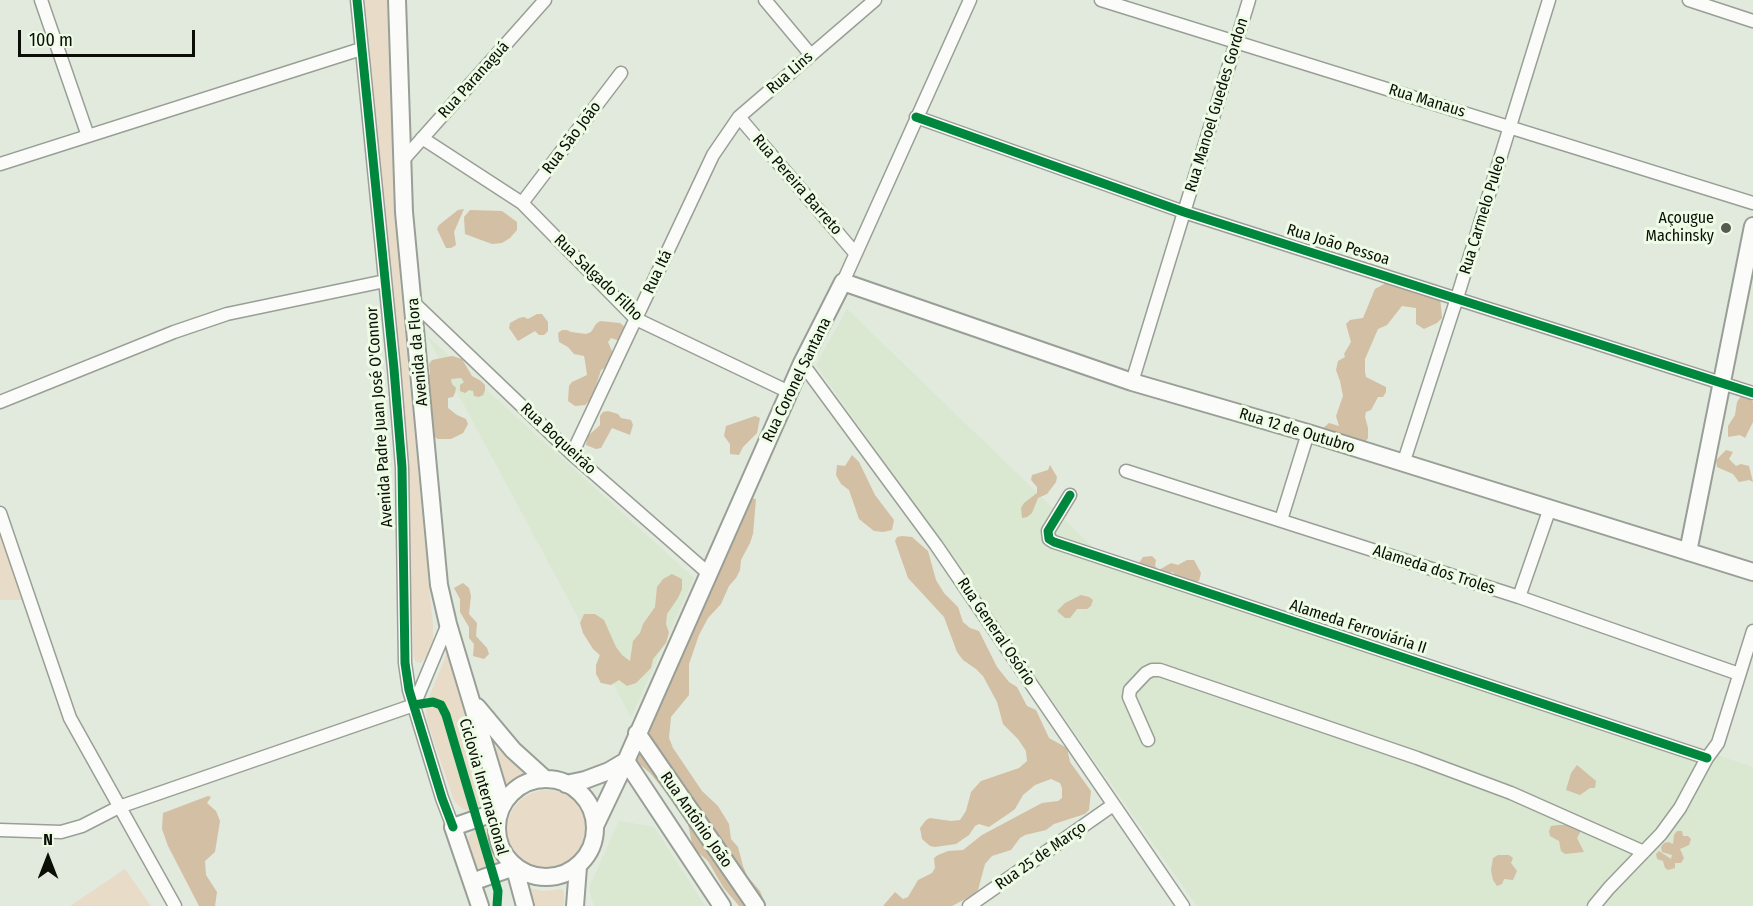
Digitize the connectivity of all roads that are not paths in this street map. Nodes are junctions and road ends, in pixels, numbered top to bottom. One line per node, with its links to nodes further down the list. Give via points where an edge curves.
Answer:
1 (41, 0): 20 (street)
2 (357, 0): 14 (street, Avenida Padre Juan José O'Connor)
3 (397, 0): 23 (main road, Avenida da Flora)
4 (545, 0): 21 (street, Rua Paranaguá)
5 (765, 0): 15 (street)
6 (875, 0): 15 (street, Rua Lins)
7 (970, 0): 18 (street, Rua Coronel Santana)
8 (1101, 0): 13 (street, Rua Manaus)
9 (1249, 0): 13 (street, Rua Manoel Guedes Gordon)
10 (1549, 0): 19 (street, Rua Carmelo Puleo)
11 (1689, 0): 12 (street)
12 (1753, 21)
13 (1236, 42): 19 (street, Rua Manaus); 27 (street, Rua Manoel Guedes Gordon)
14 (361, 49): 20 (street); 30 (street, Avenida Padre Juan José O'Connor)
15 (812, 55): 17 (street, Rua Lins)
16 (621, 73): 25 (street, Rua São João)
17 (739, 117): 22 (street, Rua Lins); 29 (street, Rua Pereira Barreto)
18 (916, 117): 27 (street, Rua João Pessoa); 29 (street, Rua Coronel Santana)
19 (1510, 126): 26 (street, Rua Manaus); 32 (street, Rua Carmelo Puleo)
20 (88, 136): 24 (street)
21 (422, 138): 23 (street, Rua Paranaguá); 25 (street, Rua Salgado Filho)
22 (712, 155): 34 (street, Rua Itá)
23 (403, 160): 33 (main road, Avenida da Flora)
24 (0, 164)
25 (522, 203): 34 (street, Rua Salgado Filho)
26 (1753, 203)
27 (1184, 212): 32 (street, Rua João Pessoa); 36 (street, Rua Manoel Guedes Gordon)
28 (1753, 226): 37 (main road)
29 (855, 253): 31 (street, Rua Coronel Santana)
30 (385, 281): 40 (street, via 227,314); 57 (street, Avenida Padre Juan José O'Connor, via 402,467 405,663)
31 (843, 282): 35 (main road, Rua Coronel Santana); 36 (main road, Rua 12 de Outubro)
32 (1457, 298): 37 (street, Rua João Pessoa); 43 (street, Rua Carmelo Puleo)
33 (413, 302): 42 (street, Rua Boqueirão); 53 (main road, Avenida da Flora, via 439,585)
34 (636, 319): 38 (street, Rua Salgado Filho); 42 (street, Rua Itá)
35 (802, 363): 38 (main road, Rua Coronel Santana); 64 (street, Rua General Osório, via 936,544)
36 (1132, 382): 41 (main road, Rua 12 de Outubro)
37 (1721, 383): 39 (street, Rua João Pessoa); 49 (main road)
38 (789, 392): 51 (main road, Rua Coronel Santana)
39 (1753, 393)
40 (0, 402)
41 (1308, 433): 43 (main road, Rua 12 de Outubro); 48 (street)
42 (572, 454): 51 (street, Rua Boqueirão)
43 (1403, 464): 46 (main road, Rua 12 de Outubro)
44 (1126, 471): 48 (street, Alameda dos Troles)
45 (1070, 495): 60 (street, Alameda Ferroviária II, via 1047,531 1054,542)
46 (1550, 508): 49 (main road, Rua 12 de Outubro); 52 (street)
47 (0, 513): 65 (street, via 70,718)
48 (1281, 520): 52 (street, Alameda dos Troles)
49 (1688, 552): 50 (main road, Rua 12 de Outubro)
50 (1753, 572)
51 (708, 573): 58 (main road, Rua Coronel Santana)
52 (1519, 597): 55 (street, Alameda dos Troles)
53 (448, 624): 56 (main road, Avenida da Flora); 57 (street)
54 (1753, 631): 55 (street)
55 (1739, 674): 60 (street, via 1718,743)
56 (471, 699): 62 (main road, Avenida da Flora, via 501,737); 66 (main road, Avenida da Flora)
57 (414, 705): 65 (street); 68 (street, Avenida Padre Juan José O'Connor)
58 (637, 734): 61 (main road, Rua Coronel Santana); 79 (main road, Rua Antônio João)
59 (1148, 740): 70 (street, via 1129,697 1130,690 1146,673 1160,670 1511,793)
60 (1707, 758): 70 (street, via 1680,808)
61 (626, 761): 63 (main road, via 609,771); 67 (main road, Rua Coronel Santana); 78 (main road, Rua Antônio João)
62 (545, 779): 63 (main road); 66 (main road, via 517,787)
63 (566, 784): 67 (main road, via 584,796)
64 (1113, 805): 80 (street, Rua 25 de Março); 81 (street, Rua General Osório)
65 (119, 807): 69 (street, via 61,832); 74 (street)
66 (501, 808): 68 (main road); 72 (main road, via 499,841)
67 (595, 826): 71 (main road, via 591,848)
68 (453, 827): 73 (main road, Avenida Padre Juan José O'Connor)
69 (0, 830)
70 (1644, 852): 82 (street)
71 (578, 867): 72 (main road, via 546,878 529,876); 77 (main road)
72 (514, 868): 73 (main road); 76 (main road)
73 (472, 882): 75 (main road, Avenida Padre Juan José O'Connor)
74 (175, 906)
75 (480, 906)
76 (525, 906)
77 (575, 906)
78 (722, 906)
79 (756, 906)
80 (969, 906)
81 (1183, 906)
82 (1594, 906)

